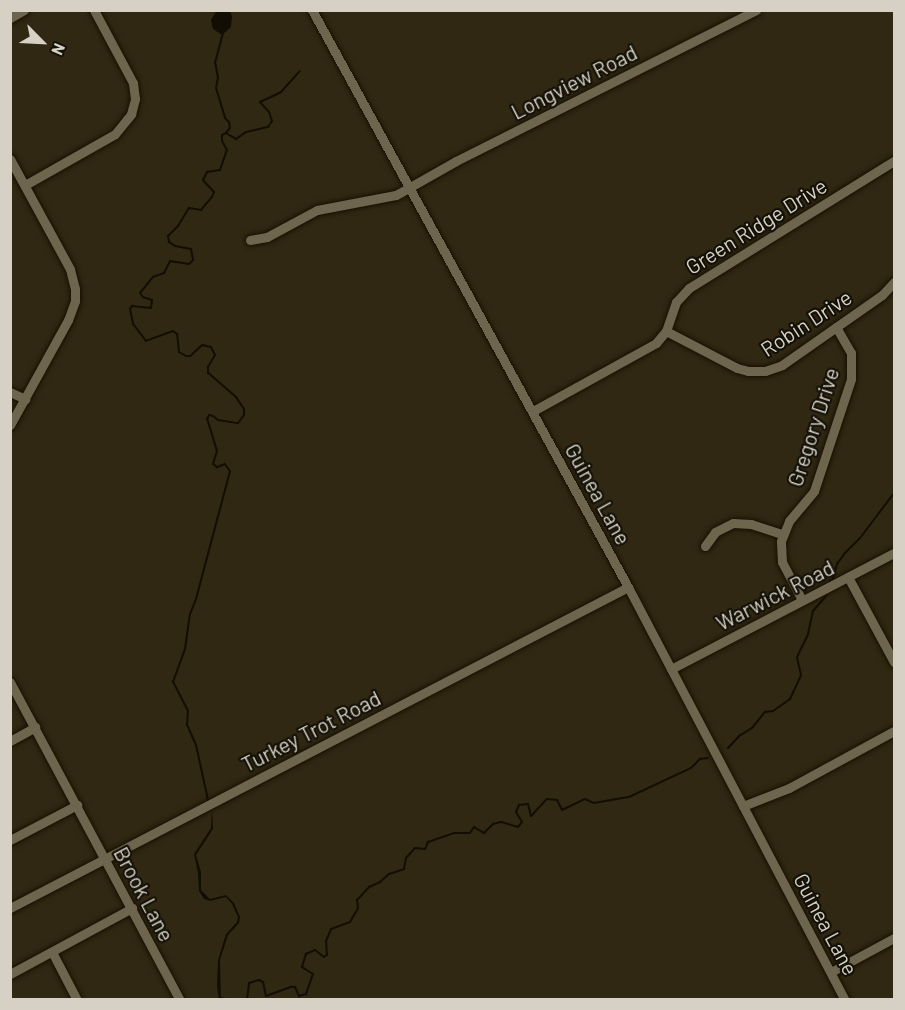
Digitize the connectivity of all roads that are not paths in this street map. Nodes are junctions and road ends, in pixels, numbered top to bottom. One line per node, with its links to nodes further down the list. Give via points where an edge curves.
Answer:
1 (24, 10): 5 (street)
2 (94, 10): 8 (street, via 133,83 135,99 131,114 115,134)
3 (312, 10): 9 (street, Guinea Lane)
4 (756, 10): 9 (street, Longview Road)
5 (10, 18)
6 (10, 159): 8 (street)
7 (894, 161): 13 (street, Green Ridge Drive, via 689,288 676,302)
8 (25, 185): 15 (street, via 70,269 75,289 69,320)
9 (410, 187): 10 (street, Longview Road, via 388,197 317,210 267,237); 16 (street, Guinea Lane)
10 (250, 240)
11 (894, 282): 12 (street, Robin Drive)
12 (836, 327): 13 (street, Robin Drive, via 782,365 758,372 737,368); 18 (street, Gregory Drive, via 850,353 851,379 814,491)
13 (666, 331): 16 (street, Green Ridge Drive, via 643,352)
14 (10, 392): 15 (street)
15 (25, 399): 17 (street)
16 (533, 411): 22 (street, Guinea Lane)
17 (10, 425)
18 (782, 534): 19 (street, via 752,524 733,523 715,532); 23 (street, via 783,562)
19 (705, 546)
20 (894, 553): 21 (street, Warwick Road)
21 (848, 577): 23 (street, Warwick Road); 24 (street)
22 (628, 587): 25 (street, Guinea Lane); 33 (street, Turkey Trot Road)
23 (802, 600): 25 (street, Warwick Road)
24 (894, 662)
25 (671, 669): 31 (street, Guinea Lane)
26 (10, 682): 27 (street, Brook Lane)
27 (35, 728): 29 (street); 30 (street, Brook Lane)
28 (894, 731): 31 (street, via 789,788)
29 (10, 741)
30 (77, 805): 32 (street); 33 (street, Brook Lane)
31 (743, 806): 38 (street, Guinea Lane)
32 (10, 840)
33 (105, 859): 34 (street, Turkey Trot Road); 35 (street, Brook Lane)
34 (10, 908)
35 (132, 908): 37 (street); 41 (street, Brook Lane)
36 (894, 938): 38 (street)
37 (52, 952): 39 (street); 40 (street)
38 (831, 972): 42 (street, Guinea Lane)
39 (10, 974)
40 (77, 999)
41 (180, 999)
42 (845, 999)

